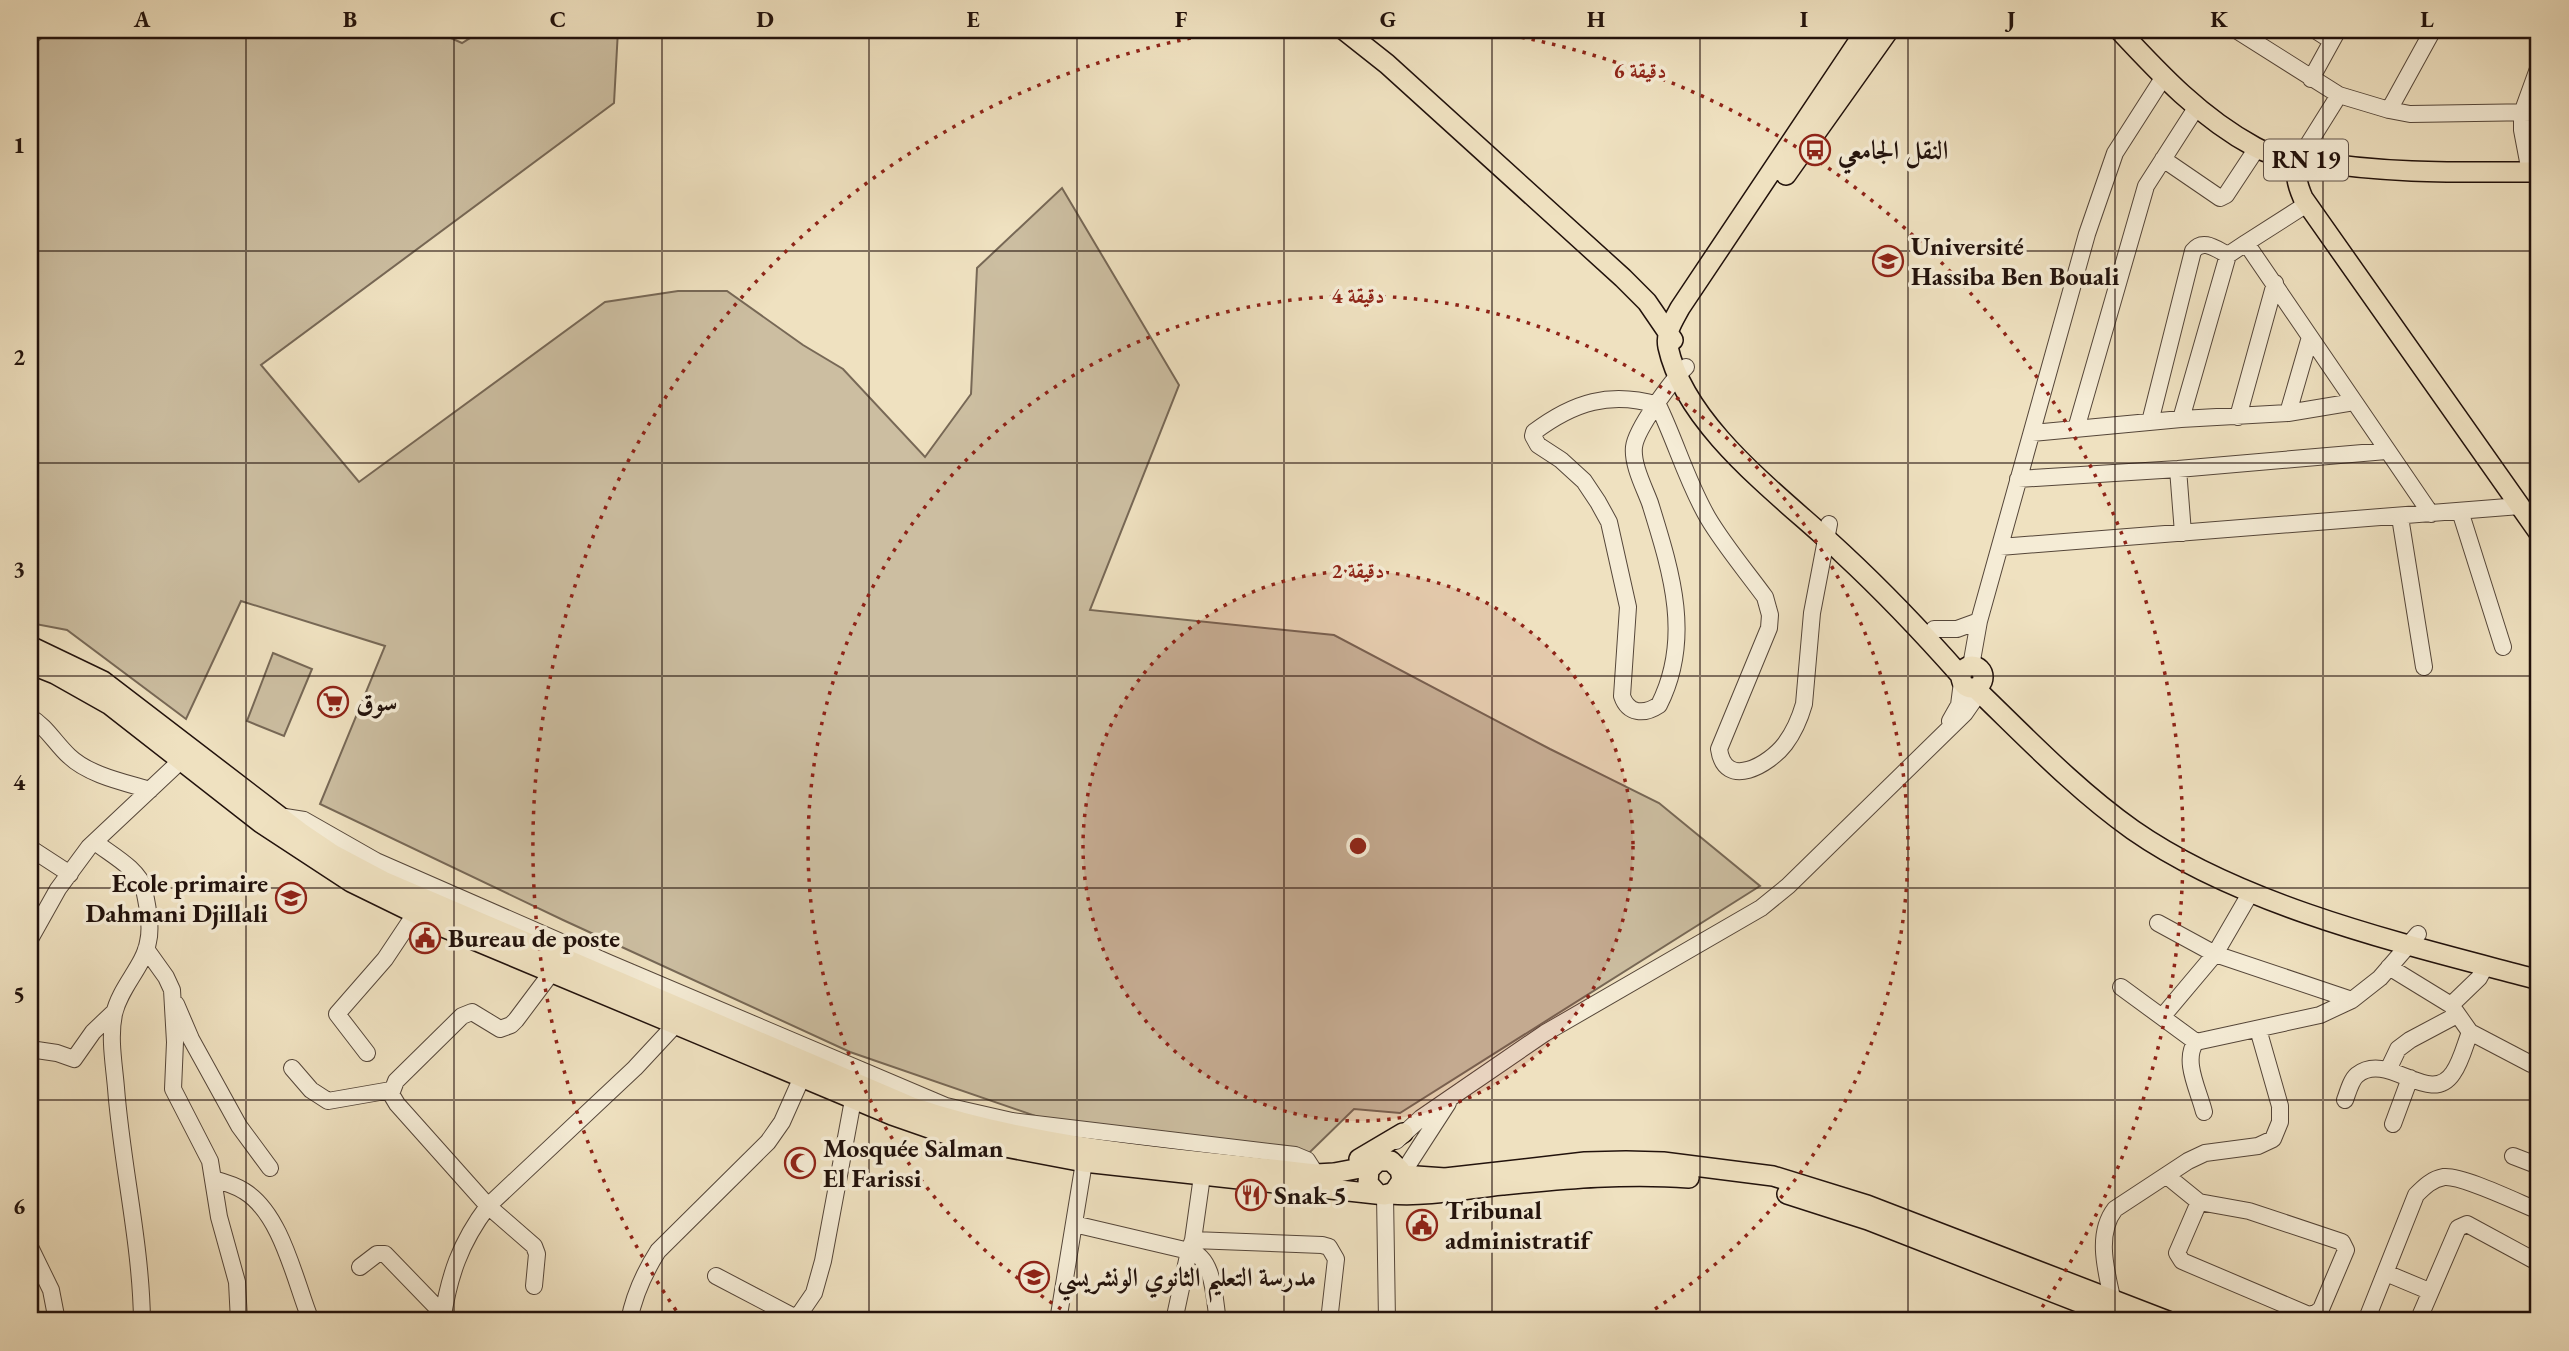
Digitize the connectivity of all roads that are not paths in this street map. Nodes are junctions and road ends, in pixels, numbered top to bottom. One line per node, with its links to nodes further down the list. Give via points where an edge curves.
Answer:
1 (1344, 30): 26 (main road, via 1623,278 1647,302)
2 (1866, 30): 26 (main road, via 1680,307)
3 (1889, 30): 26 (main road)
4 (2119, 30): 10 (main road, RN 19)
5 (2236, 30): 11 (street)
6 (2315, 30): 8 (street)
7 (2433, 30): 14 (street)
8 (2335, 35): 11 (street)
9 (2539, 66): 15 (street)
10 (2163, 78): 13 (main road, RN 19); 35 (street, via 2109,169)
11 (2311, 79): 12 (street)
12 (2339, 95): 14 (street); 19 (street)
13 (2196, 108): 17 (main road, RN 19); 18 (street)
14 (2389, 110): 15 (street, via 2410,114)
15 (2522, 113): 16 (street); 20 (street, via 2522,130)
16 (2539, 113)
17 (2257, 148): 18 (street, via 2220,198); 19 (main road, RN 19)
18 (2163, 159): 34 (street, via 2139,207)
19 (2299, 159): 20 (main road, RN 19, via 2425,173); 21 (main road, via 2297,185)
20 (2535, 172)
21 (2307, 204): 22 (street); 39 (main road)
22 (2246, 243): 23 (street); 24 (street)
23 (2228, 255): 32 (street); 33 (street, via 2204,244 2193,251)
24 (2275, 283): 25 (street); 31 (street)
25 (2310, 337): 28 (street); 30 (street)
26 (1672, 339): 27 (main road, via 1668,347)
27 (1683, 371): 29 (street); 43 (main road, via 1711,428 1753,473)
28 (2354, 401): 30 (street); 36 (street)
29 (1658, 405): 29 (street, via 1642,425 1634,449 1665,551 1678,637 1673,668 1659,705 1634,711 1622,696 1628,607 1609,522 1584,481 1533,436 1542,426 1592,401 1633,397); 43 (street, via 1709,519 1769,607 1769,628 1719,750 1730,769 1748,771 1776,754 1800,717)
30 (2288, 413): 31 (street)
31 (2238, 417): 32 (street)
32 (2181, 419): 33 (street)
33 (2150, 422): 34 (street)
34 (2076, 429): 35 (street)
35 (2032, 433): 38 (street)
36 (2386, 451): 37 (street); 41 (street)
37 (2178, 469): 38 (street); 45 (street)
38 (2018, 479): 46 (street)
39 (2520, 506): 40 (street); 44 (main road)
40 (2460, 511): 41 (street); 51 (street)
41 (2431, 514): 42 (street)
42 (2400, 517): 45 (street); 53 (street)
43 (1827, 531): 47 (main road)
44 (2539, 532)
45 (2183, 533): 46 (street)
46 (2000, 547): 48 (street)
47 (1885, 586): 49 (main road); 54 (main road)
48 (1979, 621): 49 (street, via 1957,629); 54 (street)
49 (1934, 628): 54 (main road)
50 (30, 646): 56 (main road, via 103,681)
51 (2503, 647)
52 (30, 664): 56 (main road, via 110,705)
53 (2424, 667)
54 (1971, 678): 58 (main road, via 1998,695); 93 (street, via 1941,735 1761,908 1545,1033)
55 (30, 717): 57 (street, via 82,765)
56 (187, 755): 57 (street); 59 (main road)
57 (150, 790): 60 (street)
58 (2098, 796): 63 (main road, via 2133,830 2169,853); 67 (main road, via 2176,844 2240,874)
59 (277, 824): 64 (main road, via 351,882); 79 (street, via 292,816 304,820 376,861)
60 (94, 842): 62 (street); 68 (street, via 143,885 149,927)
61 (30, 848): 62 (street)
62 (69, 874): 66 (street)
63 (2251, 892): 67 (main road, via 2311,915); 69 (street)
64 (420, 907): 73 (main road); 79 (main road); 86 (street, via 385,960 339,1010 338,1017)
65 (2158, 923): 69 (street)
66 (30, 939)
67 (2413, 939): 70 (main road); 71 (street); 72 (main road)
68 (146, 949): 76 (street, via 166,977); 80 (street)
69 (2215, 954): 77 (street); 81 (street)
70 (2486, 965): 74 (main road); 78 (street)
71 (2389, 967): 77 (street); 78 (street)
72 (2539, 970)
73 (552, 972): 79 (main road); 92 (street, via 511,1025 500,1029 472,1012 462,1016)
74 (2539, 979)
75 (2121, 987): 81 (street)
76 (173, 999): 103 (street, via 239,1126); 108 (street, via 173,1090 210,1161)
77 (2352, 1000): 82 (street, via 2320,1015)
78 (2454, 1010): 83 (street); 89 (street, via 2398,1049)
79 (682, 1011): 90 (main road); 104 (street, via 946,1106 1012,1121 1295,1155); 112 (street, via 635,1068)
80 (114, 1012): 85 (street, via 93,1031 74,1059); 127 (street, via 120,1142 136,1232)
81 (2162, 1017): 84 (street)
82 (2258, 1029): 84 (street); 107 (street, via 2280,1106 2277,1133 2267,1143 2206,1153)
83 (2470, 1032): 87 (street); 91 (street, via 2453,1075 2431,1086)
84 (2196, 1042): 96 (street, via 2189,1058)
85 (30, 1049)
86 (367, 1053)
87 (2531, 1064)
88 (292, 1068): 92 (street, via 328,1101)
89 (2388, 1070): 91 (street); 95 (street, via 2368,1069 2354,1076)
90 (805, 1071): 94 (main road); 99 (main road, via 951,1121); 130 (street, via 768,1142 658,1251 634,1298)
91 (2410, 1078): 97 (street)
92 (391, 1090): 112 (street, via 397,1104)
93 (1451, 1098): 98 (street); 105 (street)
94 (853, 1100): 99 (main road, via 958,1138); 125 (street, via 823,1261 814,1293)
95 (2345, 1100)
96 (2204, 1112)
97 (2393, 1124)
98 (1403, 1133): 101 (street); 104 (main road)
99 (1085, 1155): 104 (main road); 106 (main road); 114 (street)
100 (2513, 1156): 102 (street)
101 (1375, 1164): 104 (main road); 105 (main road, via 1391,1161); 110 (main road, via 1367,1174 1368,1183)
102 (2539, 1167)
103 (270, 1168)
104 (1325, 1173)
105 (1402, 1175): 109 (main road, via 1445,1178 1626,1161 1662,1162); 110 (main road, via 1398,1188)
106 (1202, 1176): 110 (main road); 115 (street)
107 (2167, 1177): 111 (street); 123 (street, via 2123,1202 2104,1231)
108 (213, 1179): 128 (street, via 240,1296); 129 (street, via 247,1192 261,1207 287,1254)
109 (1774, 1183): 110 (main road, via 1625,1175); 123 (main road, via 1867,1205)
110 (1384, 1194): 135 (street)
111 (2199, 1202): 111 (street, via 2249,1211 2342,1242 2346,1250 2321,1309 2309,1315 2178,1258)
112 (488, 1206): 121 (street, via 534,1246); 124 (street, via 458,1255)
113 (2539, 1211): 119 (street, via 2458,1179 2430,1182 2416,1195)
114 (1074, 1224): 115 (street); 131 (street)
115 (1191, 1246): 132 (street); 133 (street, via 1209,1271); 134 (street, via 1329,1247 1336,1259)
116 (30, 1247): 126 (street, via 51,1290)
117 (2539, 1263): 122 (street, via 2463,1224)
118 (360, 1266): 124 (street, via 385,1254)
119 (2386, 1273): 122 (street); 137 (street)
120 (716, 1276): 125 (street)
121 (534, 1286)
122 (2429, 1291): 138 (street)
123 (2118, 1315): 136 (main road)
124 (442, 1318)
125 (794, 1320)
126 (57, 1321)
127 (142, 1321)
128 (240, 1321)
129 (311, 1321)
130 (629, 1321)
131 (1058, 1321)
132 (1174, 1321)
133 (1217, 1321)
134 (1329, 1321)
135 (1387, 1321)
136 (2168, 1321)
137 (2366, 1321)
138 (2418, 1321)

